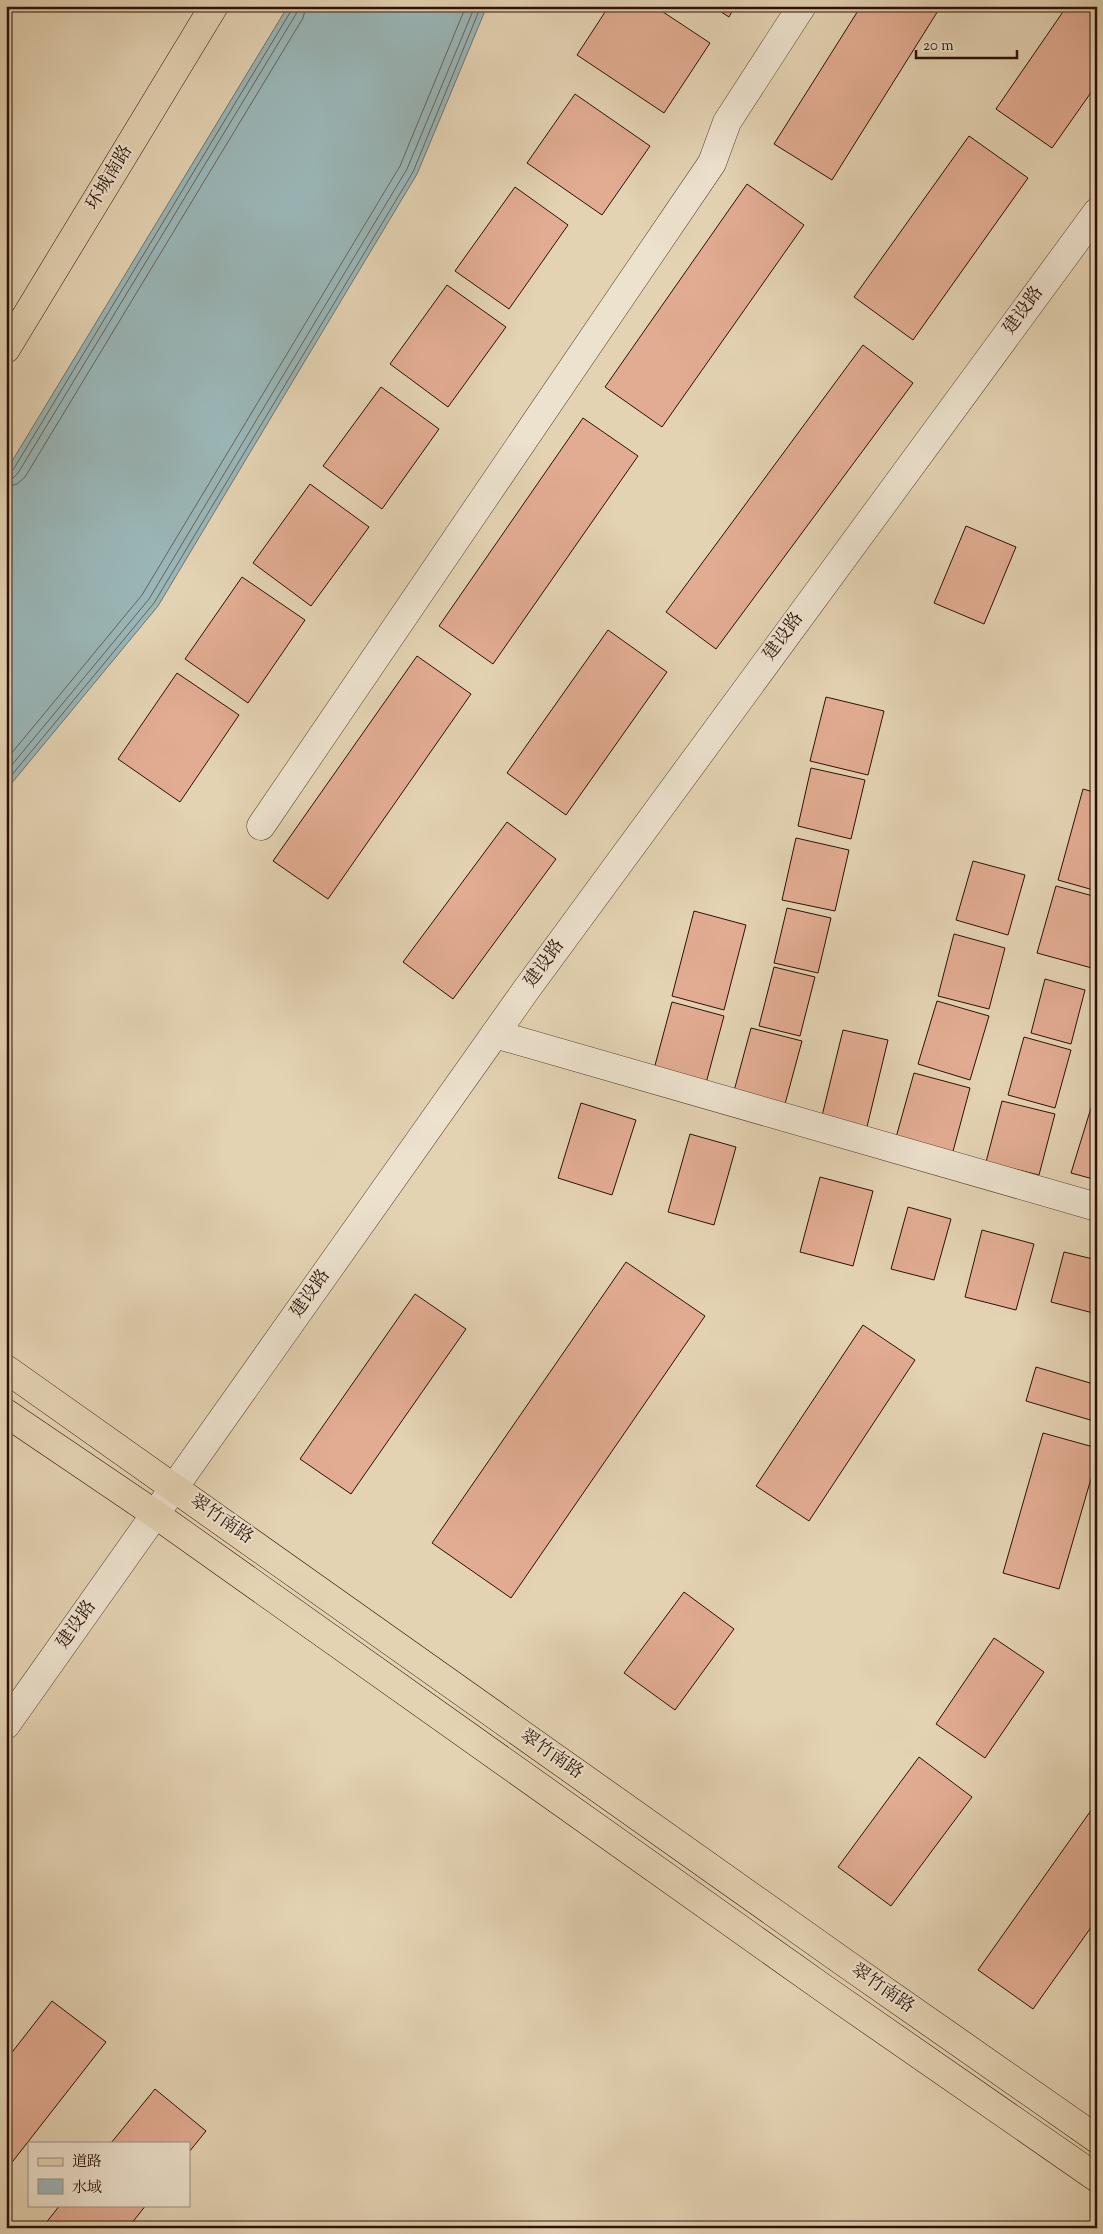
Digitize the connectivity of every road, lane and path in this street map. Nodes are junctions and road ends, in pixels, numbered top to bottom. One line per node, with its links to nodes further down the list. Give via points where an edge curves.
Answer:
1 (214, 6): 4 (main road, 环城南路)
2 (802, 6): 5 (street, via 727,122 712,163)
3 (1097, 212): 6 (street, 建设路)
4 (6, 350)
5 (261, 826)
6 (495, 1034): 7 (street); 10 (street, 建设路)
7 (1097, 1207)
8 (6, 1369): 10 (main road, 翠竹南路)
9 (6, 1413): 11 (main road, 翠竹南路)
10 (174, 1488): 11 (street, 建设路); 13 (main road, 翠竹南路)
11 (156, 1514): 12 (street, 建设路); 14 (main road, 翠竹南路, via 826,1990)
12 (6, 1725)
13 (1097, 2139)
14 (1097, 2178)

